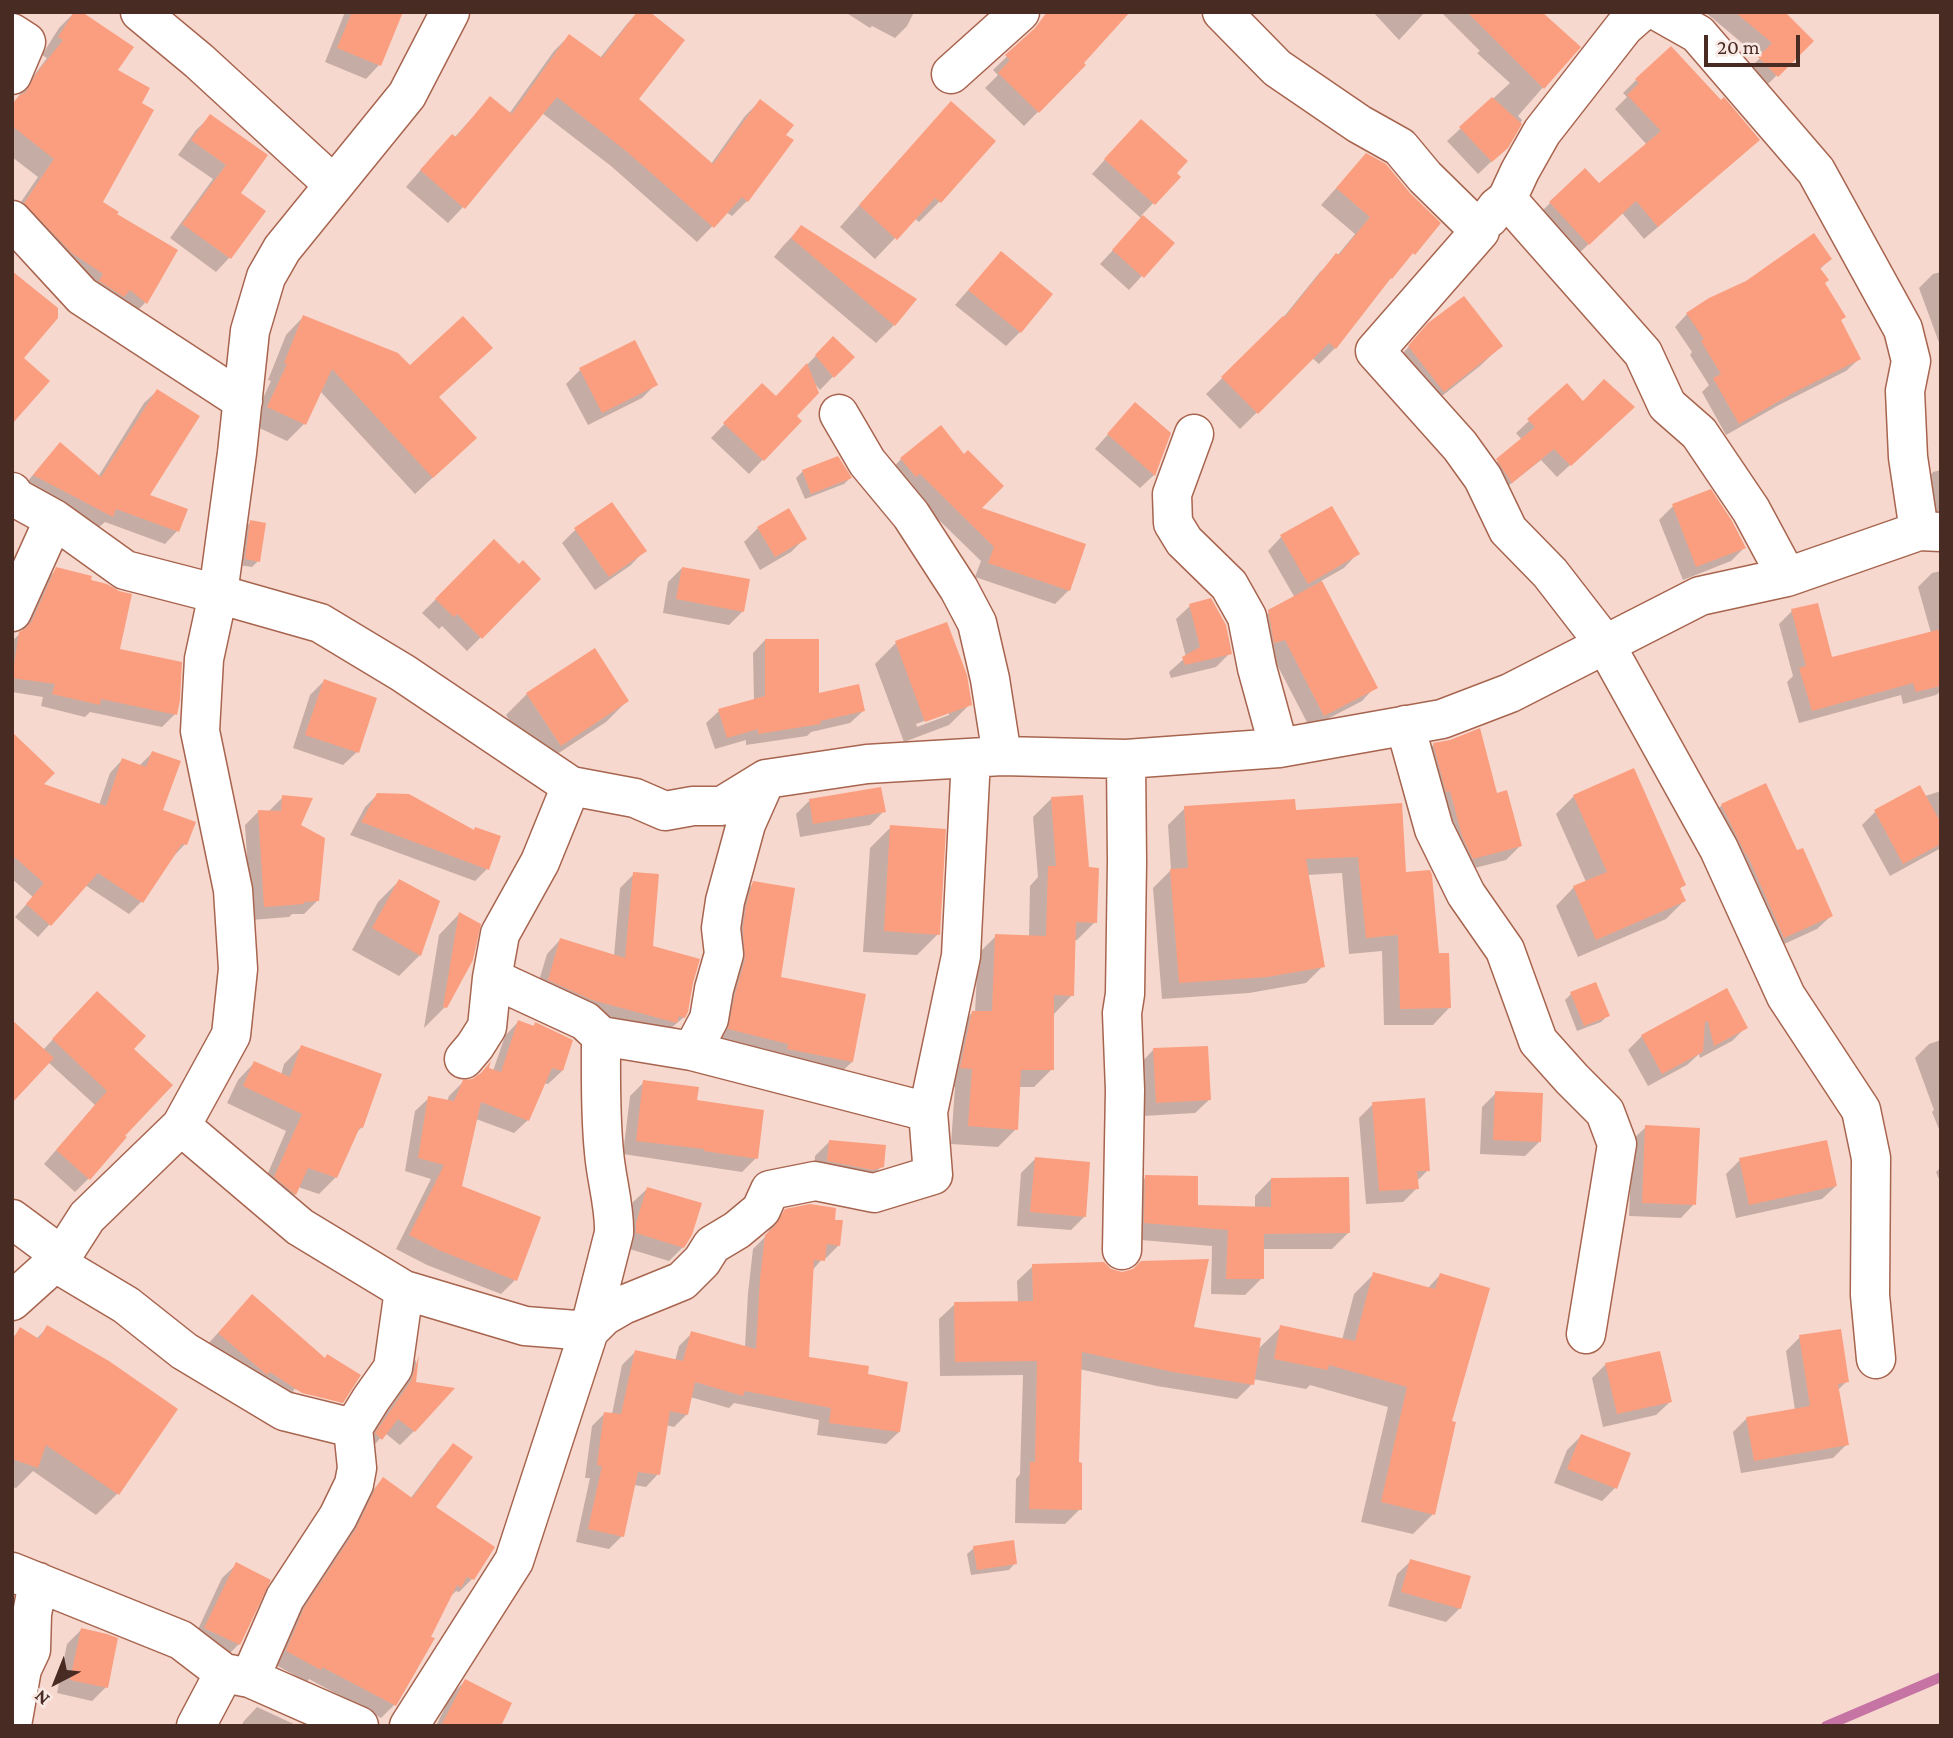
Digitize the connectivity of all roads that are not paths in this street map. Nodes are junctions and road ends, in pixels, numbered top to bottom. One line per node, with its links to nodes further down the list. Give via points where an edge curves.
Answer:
1 (140, 12): 10 (street)
2 (450, 12): 10 (street, via 407,95)
3 (1020, 12): 8 (street)
4 (1222, 12): 13 (street, via 1277,68 1400,147)
5 (1659, 12): 19 (street, via 1698,34 1816,171 1903,329 1912,361 1905,391 1908,457)
6 (1623, 17): 11 (street, via 1542,132)
7 (12, 33): 9 (street, via 26,42)
8 (951, 74)
9 (12, 75)
10 (334, 185): 14 (street, via 282,249 266,278 250,331)
11 (1507, 199): 13 (street); 20 (street, via 1643,353 1667,405 1699,433 1751,510)
12 (12, 220): 14 (street, via 82,296)
13 (1480, 231): 23 (street, via 1374,351 1460,446 1483,478 1508,530 1550,573)
14 (243, 401): 21 (street)
15 (839, 414): 26 (street, via 867,463 911,515 977,623 990,679)
16 (1194, 435): 25 (street, via 1172,494 1173,523 1184,541 1229,585 1247,617)
17 (12, 492): 18 (street)
18 (54, 519): 21 (street, via 125,570); 22 (street)
19 (1930, 531): 20 (street)
20 (1787, 577): 23 (street, via 1700,596)
21 (218, 594): 29 (street, via 320,623 404,673); 35 (street, via 204,659 200,732 233,890 238,969 231,1035)
22 (12, 612)
23 (1605, 644): 24 (street, via 1510,693 1442,719); 43 (street, via 1719,849 1786,996 1861,1110 1871,1158 1870,1295)
24 (1405, 725): 25 (street); 42 (street, via 1434,829 1466,894 1505,950 1538,1041 1605,1112 1617,1144)
25 (1279, 748): 27 (street)
26 (986, 757): 27 (street); 28 (street, via 867,764); 34 (street, via 961,956)
27 (1126, 759): 37 (street)
28 (766, 779): 29 (street, via 722,806 665,811 635,798); 32 (street, via 746,824 725,901 724,954 709,1019)
29 (571, 786): 30 (street, via 540,862 500,934)
30 (492, 978): 31 (street, via 585,1021); 33 (street, via 486,1027)
31 (601, 1036): 32 (street); 41 (street, via 603,1140 614,1233)
32 (692, 1051): 34 (street)
33 (464, 1059)
34 (928, 1112): 41 (street, via 933,1175 874,1193 815,1181 770,1190 761,1210 712,1245 682,1281 623,1304)
35 (181, 1126): 38 (street, via 87,1217); 39 (street, via 300,1227)
36 (12, 1219): 38 (street)
37 (1122, 1250)
38 (58, 1259): 40 (street); 44 (street, via 184,1351 284,1411)
39 (404, 1290): 41 (street, via 525,1326); 44 (street, via 393,1368)
40 (12, 1301)
41 (589, 1331): 50 (street, via 514,1560)
42 (1586, 1334)
43 (1875, 1359)
44 (353, 1427): 46 (street, via 354,1484 338,1517)
45 (25, 1577): 46 (street, via 181,1640); 47 (street, via 32,1614 31,1650 22,1669)
46 (237, 1675): 48 (street); 49 (street)
47 (12, 1725)
48 (196, 1726)
49 (359, 1726)
50 (409, 1726)

